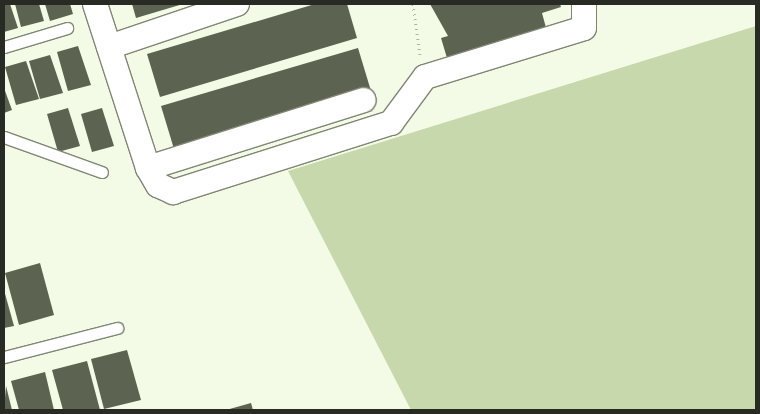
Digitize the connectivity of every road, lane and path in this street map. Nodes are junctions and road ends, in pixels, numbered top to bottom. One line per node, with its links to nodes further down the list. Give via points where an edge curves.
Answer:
1 (95, 4): 7 (street)
2 (237, 4): 7 (street)
3 (413, 4): 8 (path)
4 (584, 4): 8 (street, via 584,28)
5 (67, 28): 6 (lane)
6 (4, 47)
7 (109, 47): 11 (street)
8 (425, 77): 11 (street, via 391,123 173,192 158,185)
9 (364, 100): 11 (street)
10 (4, 137): 12 (lane)
11 (148, 168)
12 (102, 172)
13 (117, 328): 14 (lane)
14 (4, 357)

